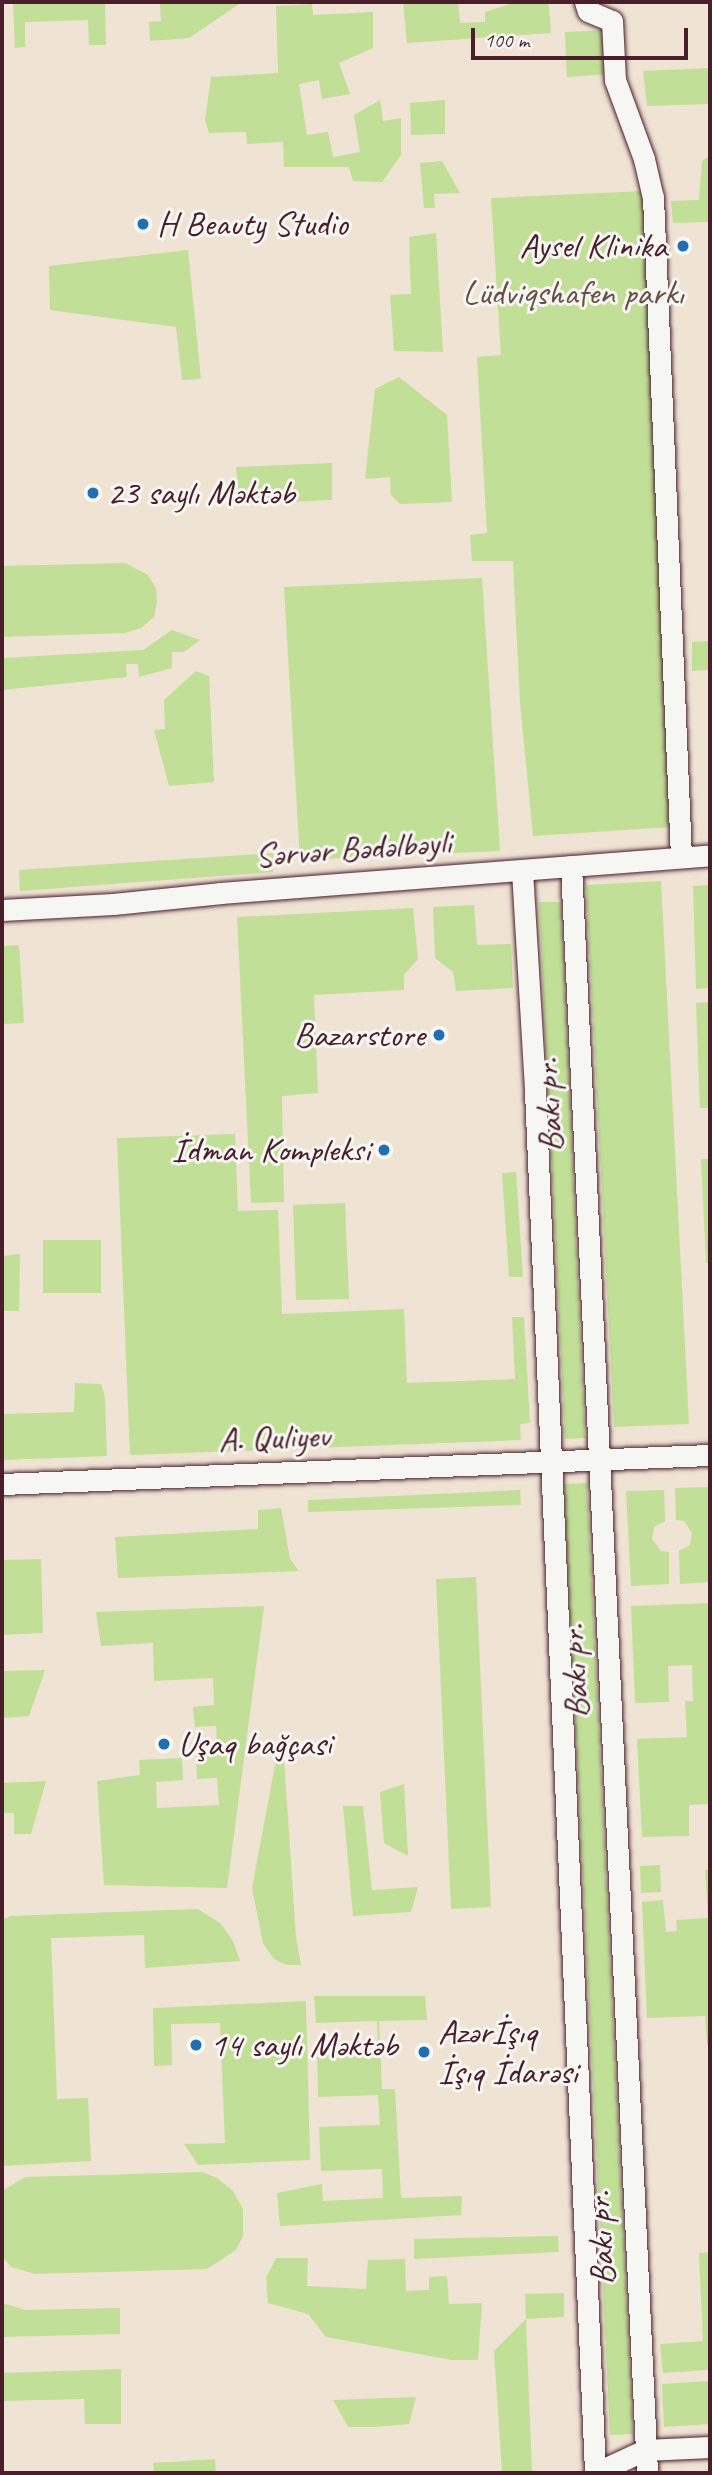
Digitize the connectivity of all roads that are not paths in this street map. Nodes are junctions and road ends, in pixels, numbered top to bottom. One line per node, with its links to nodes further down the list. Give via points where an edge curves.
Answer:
1 (585, 2): 3 (street, via 588,11 612,21 615,80 653,197)
2 (710, 855): 3 (street, Sərvər Bədəlbəyli)
3 (681, 858): 4 (street, Sərvər Bədəlbəyli)
4 (571, 866): 5 (street, Sərvər Bədəlbəyli); 8 (street, Bakı pr.)
5 (522, 870): 6 (street, Sərvər Bədəlbəyli); 9 (street, Bakı pr.)
6 (2, 910)
7 (710, 1455): 8 (street, A. Quliyev)
8 (599, 1461): 9 (street, A. Quliyev); 12 (street, Bakı pr.)
9 (549, 1463): 10 (street, A. Quliyev); 13 (street, Bakı pr.)
10 (2, 1484)
11 (710, 2446): 12 (street)
12 (645, 2450): 13 (street); 14 (street, Bakı pr.)
13 (595, 2473)
14 (647, 2473)

